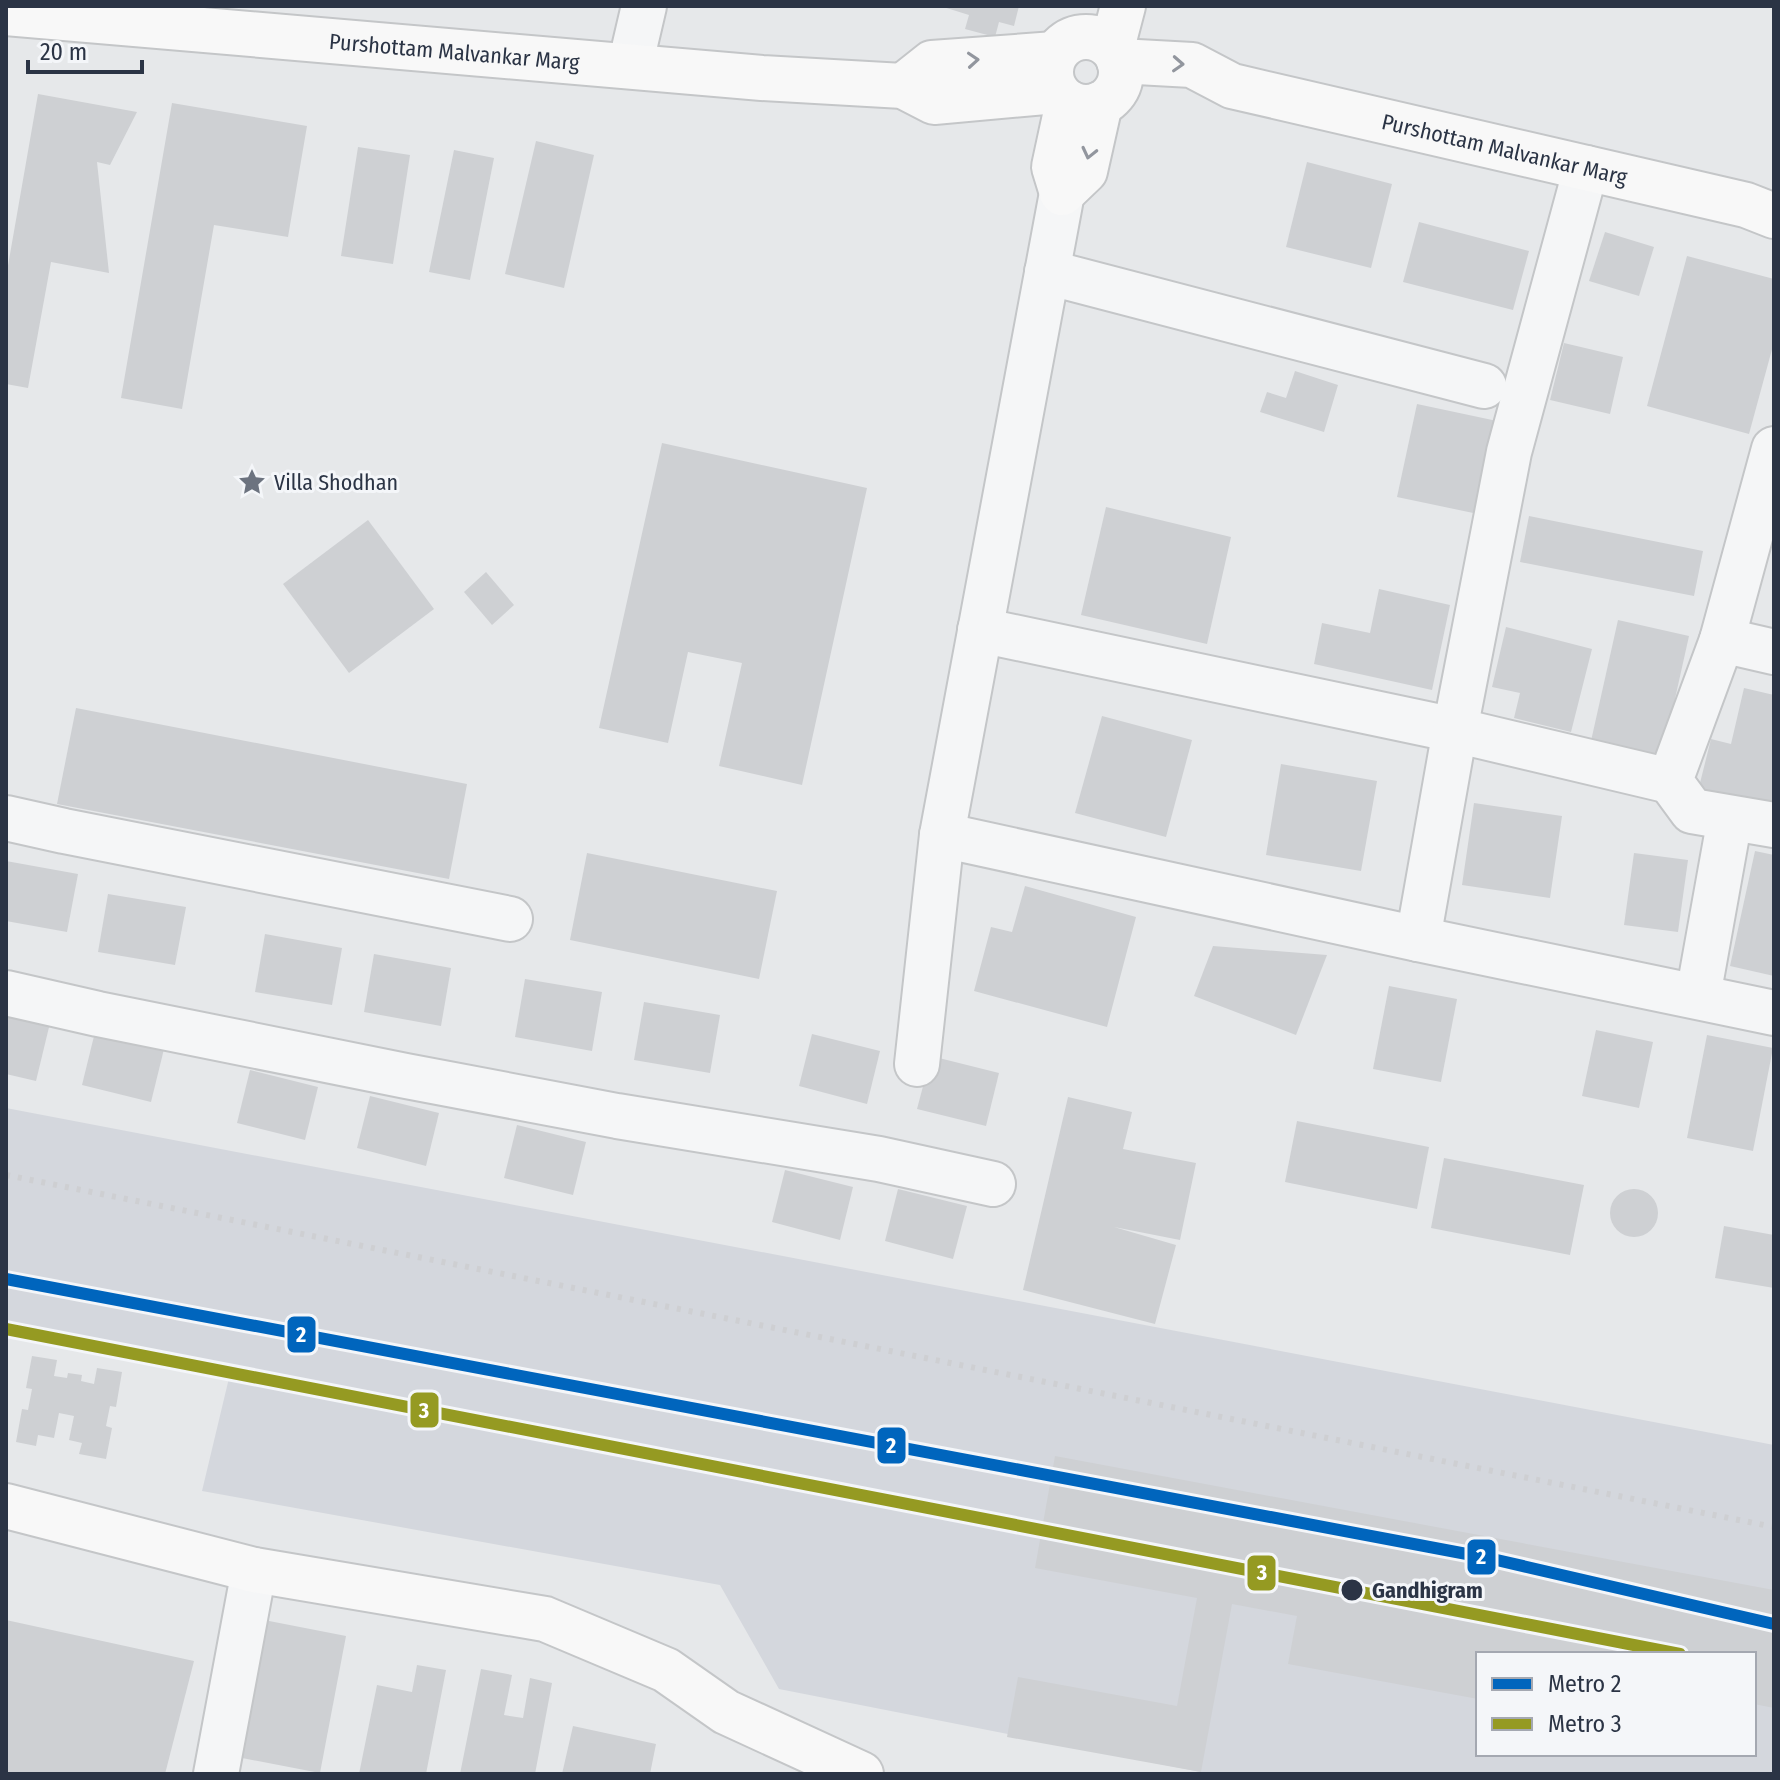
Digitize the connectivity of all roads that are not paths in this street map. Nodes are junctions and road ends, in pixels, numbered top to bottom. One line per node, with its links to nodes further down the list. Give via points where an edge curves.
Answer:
1 (644, 6): 5 (street)
2 (1123, 6): 4 (street)
3 (6, 13): 5 (street, Purshottam Malvankar Marg)
4 (1089, 65): 5 (street, Purshottam Malvankar Marg, via 932,63 903,86); 6 (street, Purshottam Malvankar Marg, via 1192,65 1232,86); 8 (street, via 1085,171 1062,193)
5 (630, 66)
6 (1586, 168): 7 (street, Purshottam Malvankar Marg); 14 (street, via 1509,452)
7 (1774, 216)
8 (1047, 272): 9 (street); 11 (street)
9 (1484, 386)
10 (1774, 449): 12 (street)
11 (980, 630): 14 (street); 19 (street)
12 (1722, 640): 13 (street); 15 (street)
13 (1774, 652)
14 (1455, 730): 15 (street); 21 (street)
15 (1670, 781): 17 (street, via 1692,811)
16 (6, 818): 20 (street)
17 (1730, 818): 18 (street); 23 (street)
18 (1774, 825)
19 (942, 835): 21 (street); 25 (street)
20 (510, 919)
21 (1418, 939): 23 (street)
22 (6, 993): 26 (street, via 406,1076)
23 (1698, 996): 24 (street)
24 (1774, 1013)
25 (917, 1064)
26 (993, 1184)
27 (6, 1506): 28 (street)
28 (254, 1570): 29 (street); 30 (street, via 545,1619 666,1670 726,1712)
29 (216, 1774)
30 (861, 1774)

